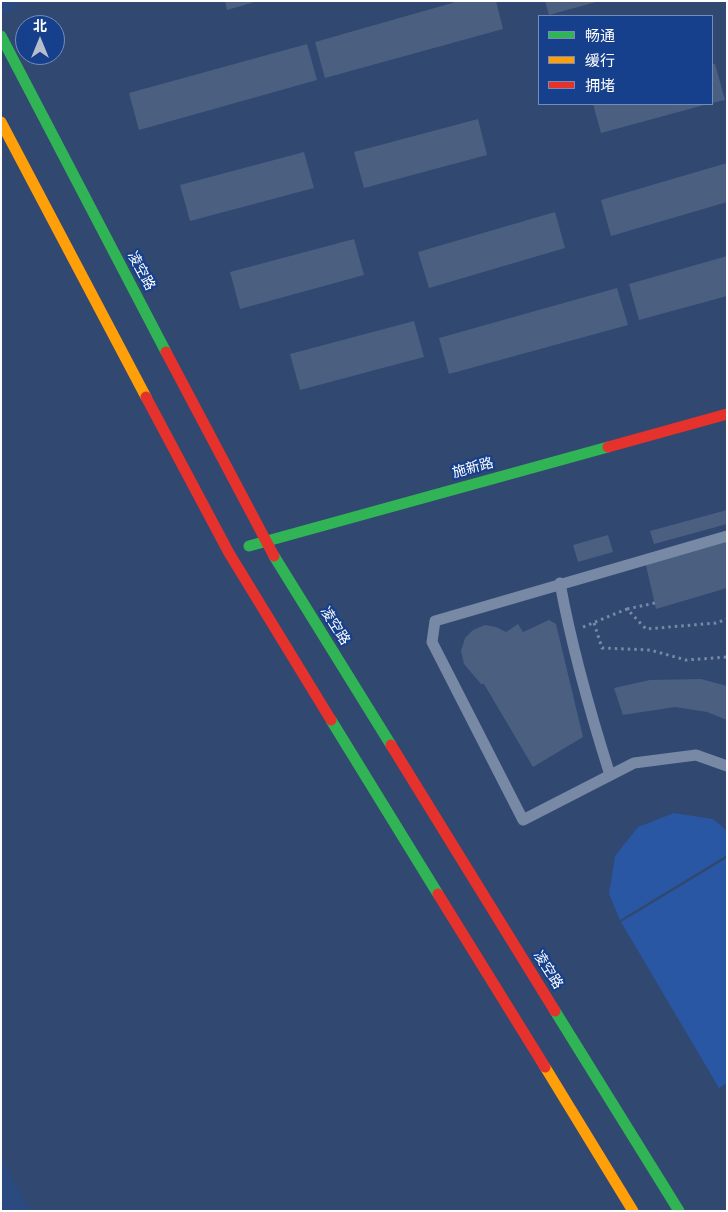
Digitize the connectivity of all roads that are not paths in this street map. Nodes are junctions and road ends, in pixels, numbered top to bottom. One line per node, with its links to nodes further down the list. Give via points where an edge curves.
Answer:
1 (1, 36): 5 (main road, 凌空路)
2 (1, 122): 6 (main road)
3 (727, 414): 5 (main road, 施新路)
4 (727, 536): 7 (lane)
5 (265, 541): 6 (main road, 施新路); 11 (main road, 凌空路)
6 (229, 553): 10 (main road)
7 (560, 583): 9 (lane, via 591,717); 9 (lane, via 436,621 432,642 524,820)
8 (727, 766): 9 (lane, via 696,754 634,763)
9 (610, 775)
10 (633, 1211)
11 (679, 1211)

